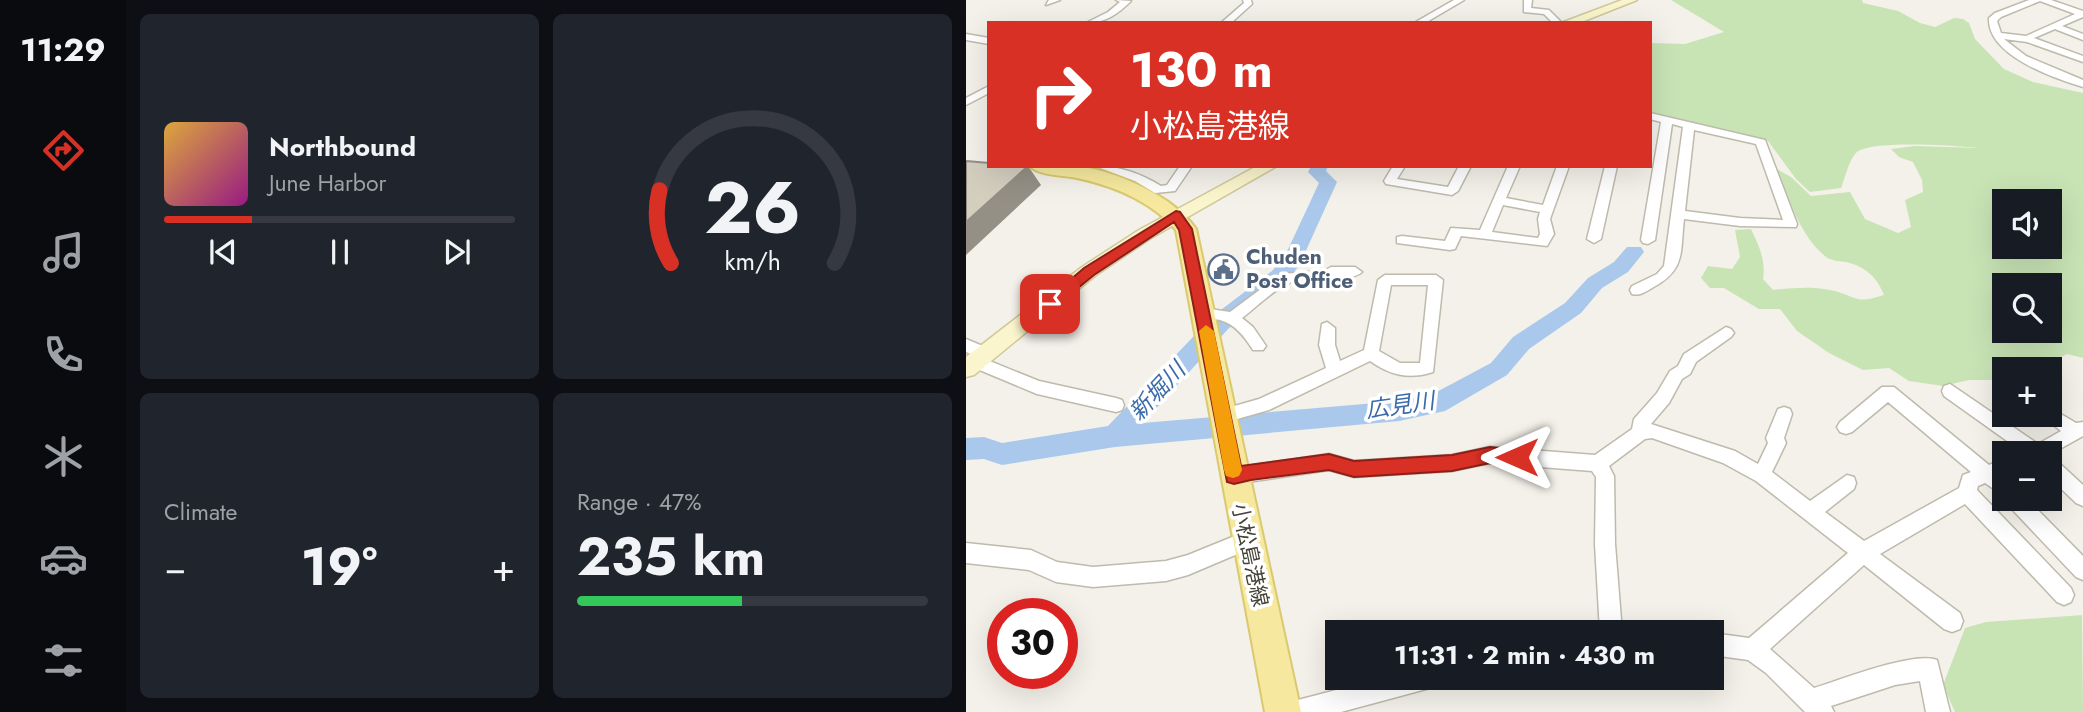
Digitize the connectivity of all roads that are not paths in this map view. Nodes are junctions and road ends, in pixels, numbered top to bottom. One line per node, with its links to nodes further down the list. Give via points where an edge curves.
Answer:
1 (1120, 0): 11 (street, via 1127,1)
2 (1247, 0): 12 (street)
3 (1460, 0): 13 (street)
4 (1528, 0): 14 (street, via 1527,10 1546,12)
5 (1632, 0): 15 (main road)
6 (2008, 0): 9 (street)
7 (2036, 0): 9 (street)
8 (2043, 0): 10 (street)
9 (2023, 5): 17 (street, via 1992,20)
10 (2083, 14): 16 (street)
11 (1095, 21)
12 (1227, 21)
13 (1422, 21)
14 (1556, 21)
15 (1573, 21)
16 (2054, 26): 18 (street); 20 (street)
17 (1997, 35): 20 (street); 23 (street, via 2001,44 2021,56)
18 (2083, 37)
19 (968, 38): 21 (street)
20 (2029, 39): 22 (street)
21 (987, 41)
22 (2083, 59)
23 (2083, 84)
24 (987, 90): 25 (street)
25 (966, 102)
26 (1652, 116): 27 (street)
27 (1667, 120): 28 (street); 29 (street)
28 (1689, 125): 30 (street); 42 (street, via 1761,142 1791,224)
29 (1656, 159): 30 (street); 47 (street)
30 (1684, 164): 42 (street)
31 (1107, 168): 32 (street, via 1159,190 1171,188)
32 (1185, 168)
33 (1265, 168): 43 (main road)
34 (1398, 168): 35 (street, via 1390,181 1451,191)
35 (1464, 168)
36 (1513, 168): 40 (street)
37 (1562, 168): 41 (street)
38 (1611, 168): 45 (street)
39 (1077, 169): 43 (main road)
40 (1500, 201): 41 (street); 44 (street)
41 (1548, 210): 44 (street, via 1542,243)
42 (1679, 214): 50 (street, via 1671,268)
43 (1176, 215): 53 (main road, 小松島港線, via 1186,229); 59 (main road, via 1089,271)
44 (1483, 235): 46 (street, via 1456,231 1450,246)
45 (1594, 239)
46 (1402, 240)
47 (1648, 240)
48 (1355, 272): 49 (street, via 1331,272)
49 (1330, 276): 51 (street); 52 (street, via 1286,277)
50 (1637, 290)
51 (1325, 293)
52 (1233, 317): 53 (street, via 1217,312); 57 (street)
53 (1206, 328): 65 (main road, 小松島港線)
54 (1327, 328): 60 (street)
55 (1726, 333): 68 (street, via 1690,358 1640,424)
56 (966, 345): 59 (street)
57 (1258, 346)
58 (1371, 353): 58 (street, via 1396,371 1427,369 1436,280 1385,280); 60 (street)
59 (976, 361): 62 (street, via 1037,387)
60 (1335, 371): 65 (street)
61 (1950, 391): 69 (street)
62 (1116, 405)
63 (1784, 414): 74 (street)
64 (2062, 421): 67 (street)
65 (1224, 423): 75 (main road, 小松島港線)
66 (1846, 427): 72 (street, via 1888,392)
67 (2079, 430): 70 (street)
68 (1640, 432): 71 (street); 74 (street, via 1652,431 1729,457)
69 (2019, 441)
70 (2058, 441)
71 (1597, 463): 75 (street, via 1490,455 1452,463 1354,469 1329,462); 87 (street, via 1605,476)
72 (1992, 466)
73 (1992, 472): 78 (street, via 1970,481)
74 (1762, 475): 80 (street)
75 (1234, 476): 82 (main road, 小松島港線)
76 (2062, 477): 79 (street)
77 (1847, 483): 80 (street)
78 (1967, 493): 83 (street); 86 (street)
79 (2083, 497)
80 (1812, 511): 83 (street)
81 (2026, 511): 85 (street)
82 (1247, 540): 84 (street, via 1166,571 1093,577 1056,572 1031,560); 93 (main road, 小松島港線)
83 (1864, 552): 88 (street); 90 (street)
84 (966, 553)
85 (2083, 570)
86 (2064, 595)
87 (1610, 620)
88 (1952, 621)
89 (1724, 646): 90 (street)
90 (1752, 650): 92 (street)
91 (1381, 690): 94 (street)
92 (1817, 706): 95 (street, via 1895,674 1929,668)
93 (1283, 712)
94 (1298, 712)
95 (1938, 712)

